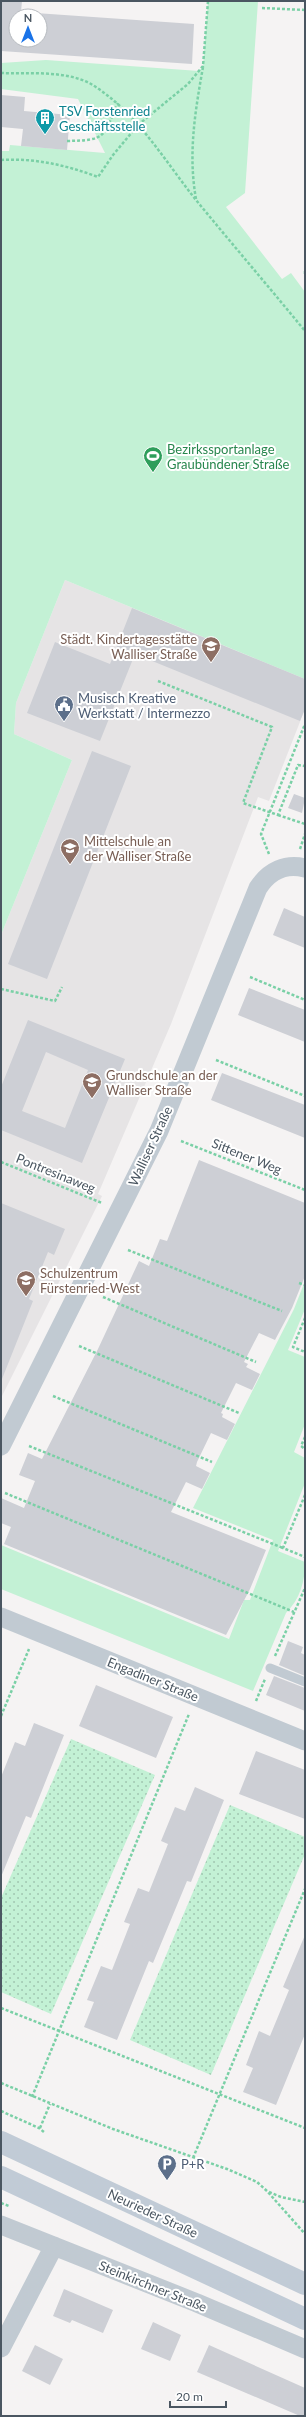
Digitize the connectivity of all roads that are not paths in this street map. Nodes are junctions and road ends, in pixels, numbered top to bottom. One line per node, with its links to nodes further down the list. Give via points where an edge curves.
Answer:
1 (305, 868): 2 (street, Walliser Straße, via 294,866 275,870 258,888 159,1131)
2 (1, 1446)
3 (1, 1617): 6 (street, Engadiner Straße)
4 (270, 1668): 5 (lane)
5 (305, 1682)
6 (305, 1741)
7 (1, 2142): 11 (main road, Neurieder Straße)
8 (1, 2177): 12 (main road)
9 (1, 2225): 10 (street, Steinkirchner Straße)
10 (54, 2246): 13 (street); 14 (street, Steinkirchner Straße)
11 (305, 2284)
12 (305, 2319)
13 (1, 2348)
14 (305, 2349)

